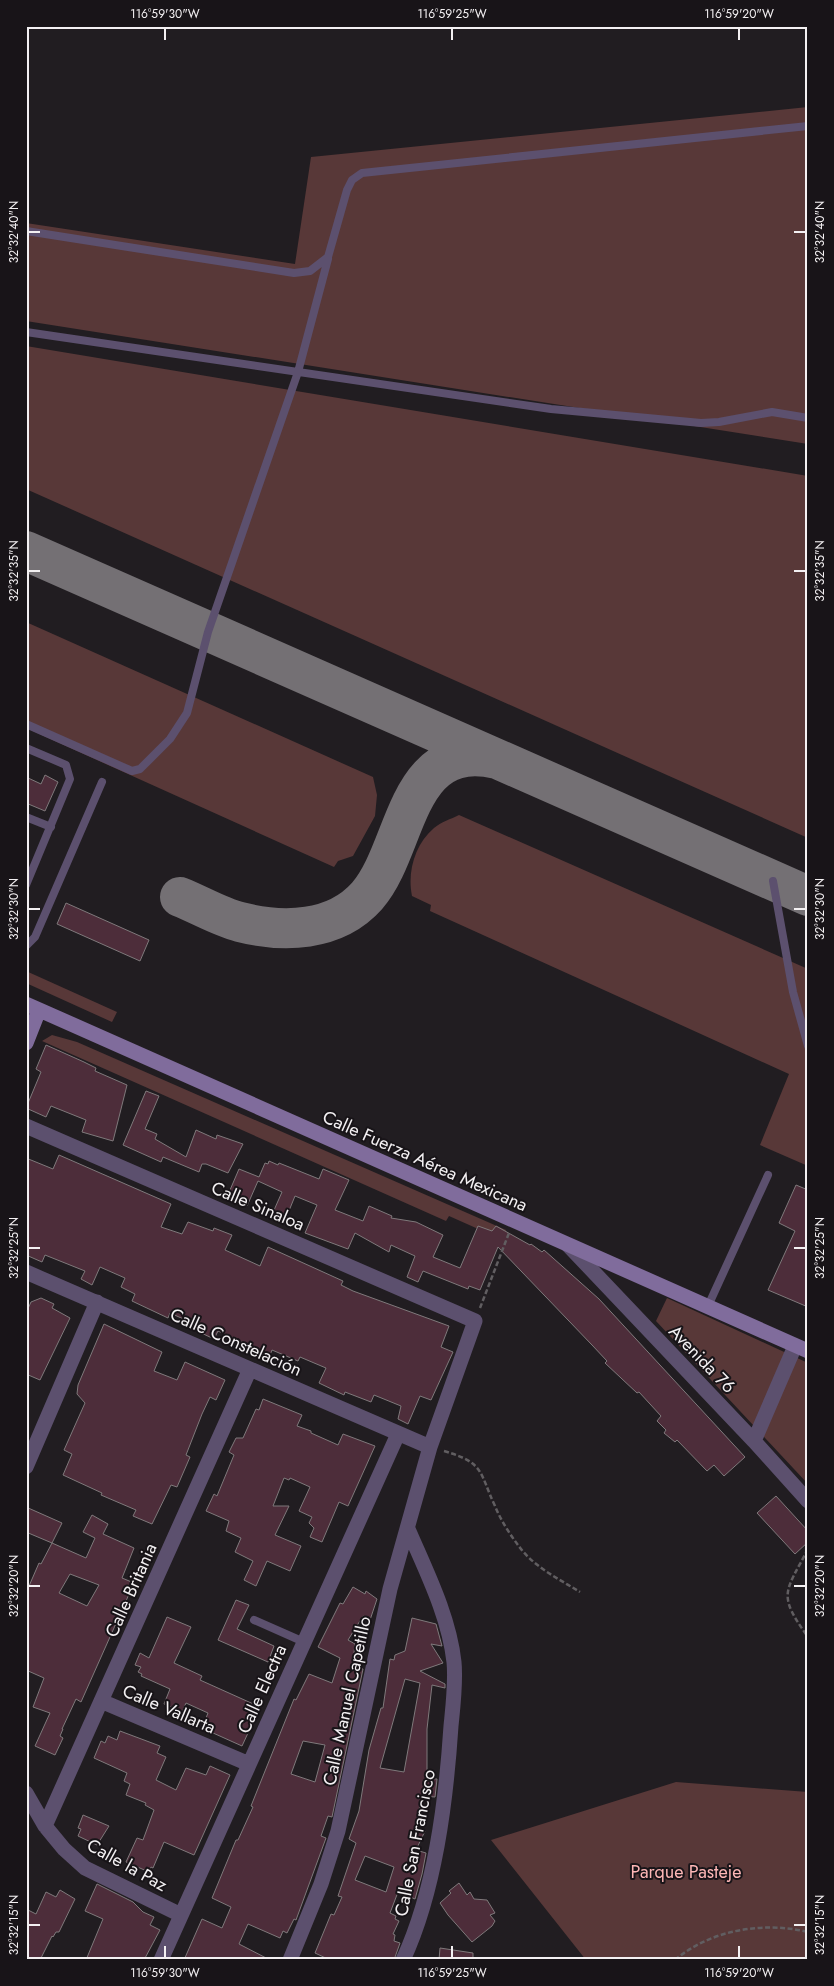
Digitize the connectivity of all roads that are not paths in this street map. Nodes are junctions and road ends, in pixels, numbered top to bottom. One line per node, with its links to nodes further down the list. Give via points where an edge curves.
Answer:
1 (808, 126): 3 (lane, via 362,173 352,180)
2 (26, 231): 3 (lane, via 294,273 310,271)
3 (328, 257): 5 (lane)
4 (26, 332): 5 (lane)
5 (298, 372): 6 (lane, via 551,409 701,423 772,412); 7 (lane, via 208,632 188,712 170,739 140,769 132,770)
6 (808, 418)
7 (26, 724)
8 (26, 748): 11 (lane, via 69,769 69,786)
9 (102, 782): 14 (lane, via 36,937)
10 (26, 817): 11 (lane)
11 (51, 827): 13 (lane)
12 (773, 881): 17 (lane, via 793,992)
13 (26, 885)
14 (26, 946)
15 (33, 1007): 16 (main road); 20 (main road, Calle Fuerza Aérea Mexicana)
16 (26, 1043)
17 (808, 1046)
18 (26, 1126): 28 (street, Calle Sinaloa, via 475,1321)
19 (768, 1175): 23 (lane)
20 (568, 1245): 23 (main road, Calle Fuerza Aérea Mexicana); 27 (street, Avenida 76)
21 (26, 1272): 22 (street, Calle Constelación)
22 (97, 1302): 25 (street, Calle Constelación); 29 (street)
23 (708, 1306): 24 (main road, Calle Fuerza Aérea Mexicana)
24 (801, 1348): 27 (street)
25 (250, 1369): 26 (street, Calle Constelación); 34 (street, Calle Britania)
26 (398, 1434): 28 (street, Calle Constelación); 33 (street, Calle Electra)
27 (754, 1441): 30 (street, Avenida 76)
28 (430, 1447): 31 (street, Calle Manuel Capetillo)
29 (26, 1467)
30 (808, 1501)
31 (408, 1529): 40 (street, Calle Manuel Capetillo, via 390,1589 338,1831 322,1884); 41 (street, Calle San Francisco, via 427,1572 454,1662 447,1794 418,1926)
32 (254, 1620): 33 (lane)
33 (304, 1642): 35 (street, Calle Electra)
34 (101, 1701): 35 (street, Calle Vallarta); 37 (street, Calle Britania)
35 (249, 1764): 38 (street, Calle Electra)
36 (26, 1793): 37 (street, Calle la Paz)
37 (45, 1826): 38 (street, Calle la Paz, via 85,1868)
38 (181, 1915): 39 (street, Calle Electra)
39 (161, 1960)
40 (290, 1960)
41 (403, 1960)

